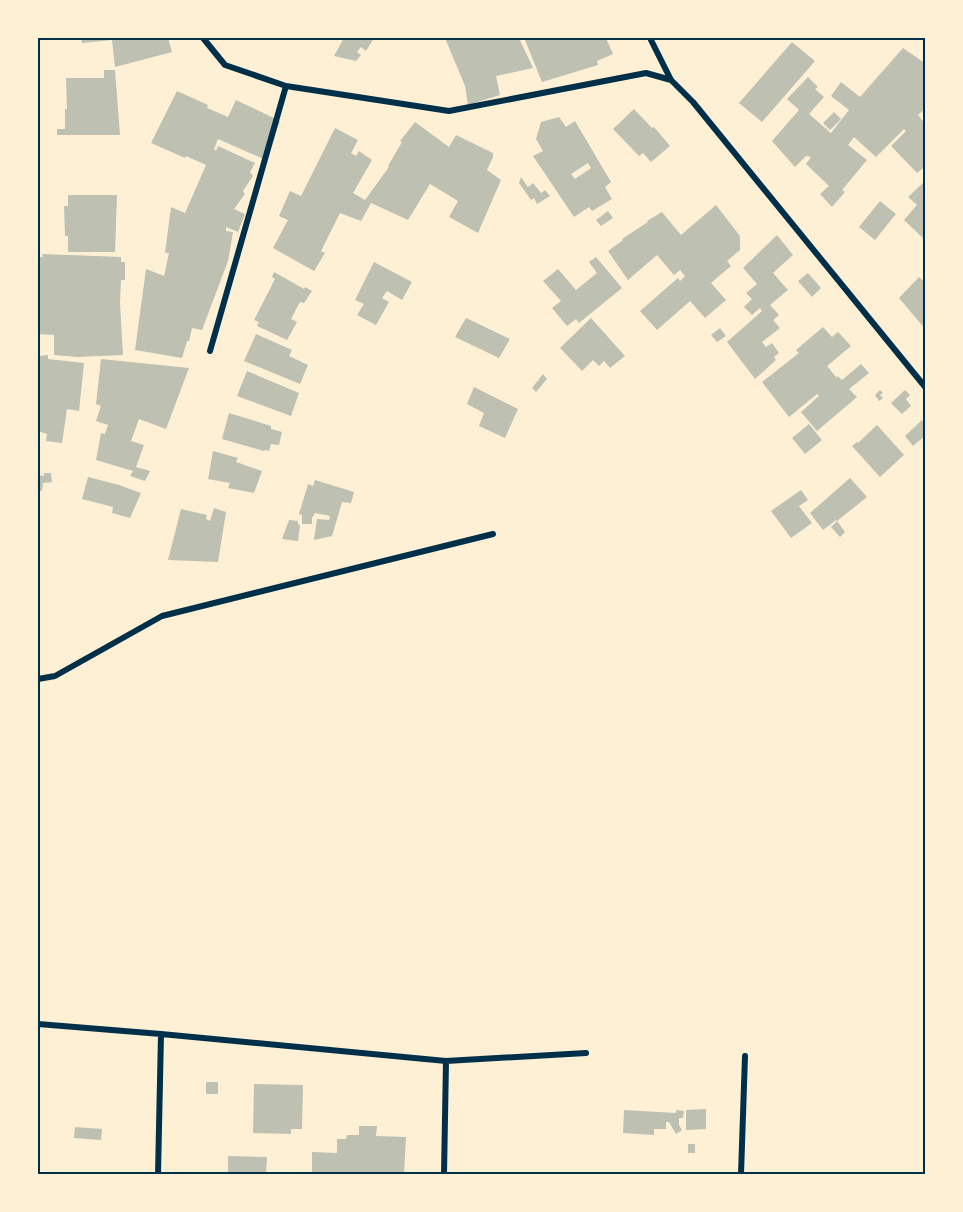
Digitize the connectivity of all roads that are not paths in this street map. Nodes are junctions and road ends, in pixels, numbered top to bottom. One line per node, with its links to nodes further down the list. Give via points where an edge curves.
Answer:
1 (203, 38): 4 (street, via 225,65)
2 (650, 38): 3 (street)
3 (671, 80): 4 (street, via 646,73 449,111); 6 (street)
4 (286, 87): 5 (street)
5 (210, 351)
6 (926, 388)
7 (493, 534): 8 (street, via 162,616 55,676)
8 (38, 679)
9 (38, 1024): 10 (street)
10 (161, 1034): 13 (street); 14 (street)
11 (586, 1053): 13 (street)
12 (745, 1056): 16 (street)
13 (446, 1061): 15 (street)
14 (158, 1174)
15 (444, 1174)
16 (741, 1174)

